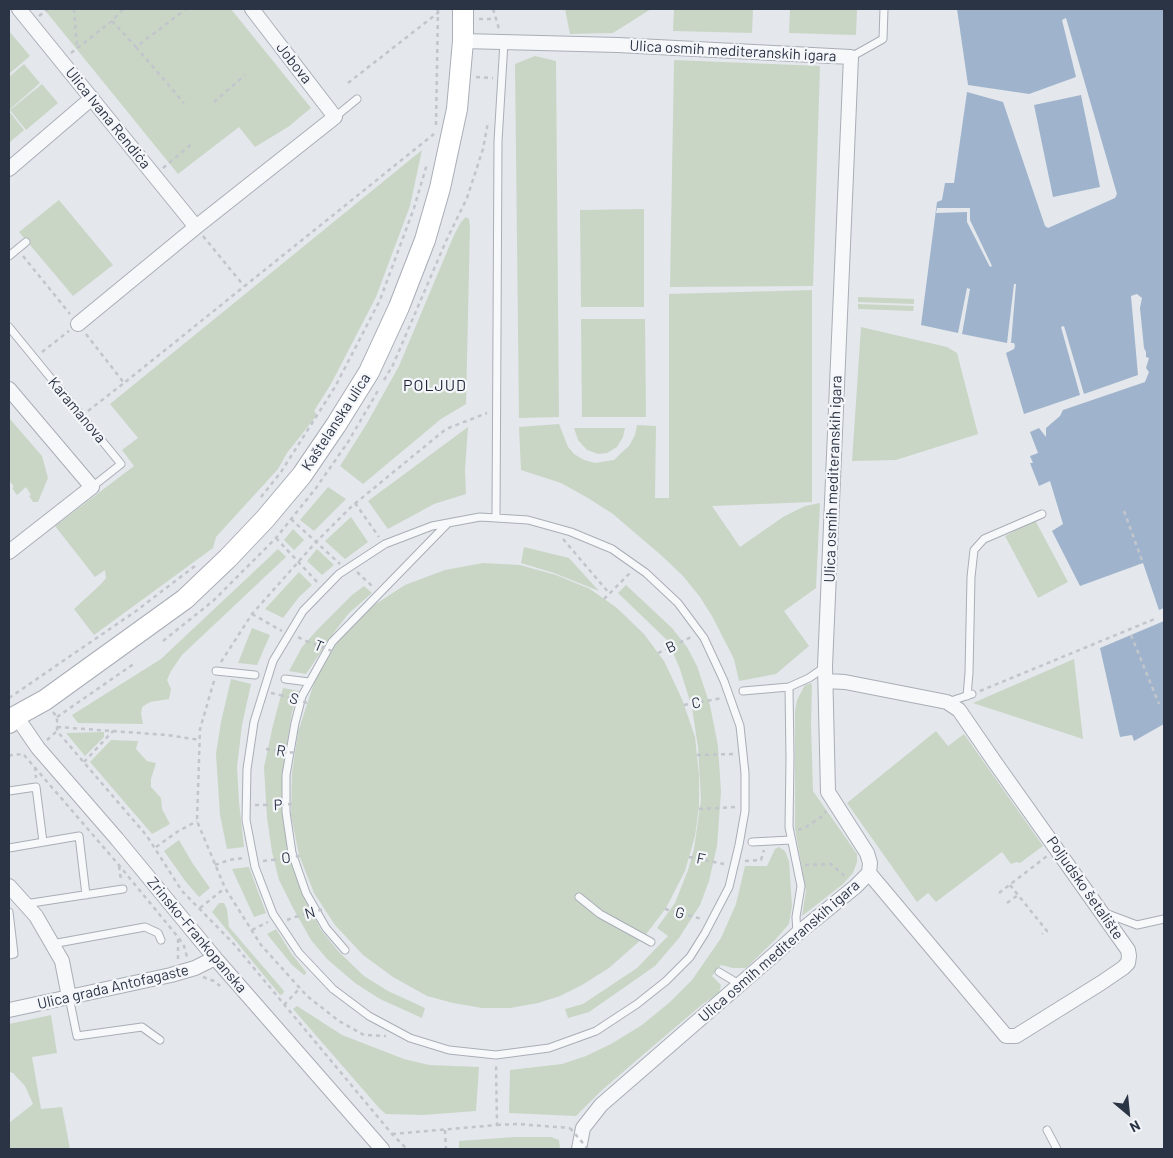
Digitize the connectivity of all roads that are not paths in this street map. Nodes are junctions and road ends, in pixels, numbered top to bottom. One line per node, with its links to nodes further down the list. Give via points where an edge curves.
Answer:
1 (19, 9): 8 (street, Ulica Ivana Rendića)
2 (252, 9): 10 (street, Jobova)
3 (463, 9): 5 (main road, Kaštelanska ulica)
4 (884, 9): 7 (lane, via 883,39)
5 (462, 41): 6 (street, Ulica osmih mediteranskih igara); 32 (main road, Kaštelanska ulica, via 457,109 425,240 369,372 336,425 302,475 265,519 185,599 45,700)
6 (504, 42): 7 (street, Ulica osmih mediteranskih igara); 20 (lane, via 498,141)
7 (851, 57): 23 (street, Ulica osmih mediteranskih igara)
8 (92, 98): 11 (street); 12 (street, Ulica Ivana Rendića)
9 (357, 99): 10 (lane)
10 (335, 116): 12 (street)
11 (9, 169)
12 (196, 227): 15 (street)
13 (26, 242): 14 (lane)
14 (9, 256)
15 (78, 324)
16 (9, 327): 18 (lane, Karamanova, via 121,464)
17 (9, 390): 18 (street)
18 (92, 487): 22 (street, Karamanova)
19 (1042, 514): 31 (lane, via 984,539 974,550 969,695)
20 (496, 518): 21 (lane, via 480,517); 21 (lane, via 528,520 571,532 612,549 646,572 678,603 704,638 740,726 745,807 740,845 728,887 690,958 659,987 596,1031 549,1048 496,1055 449,1050 410,1038 369,1016 333,989 299,953 273,914 255,867 246,820 247,769 254,722 273,661 303,611 339,574 384,544)
21 (447, 523): 28 (lane, via 332,642)
22 (9, 552)
23 (825, 666): 27 (street, Ulica osmih mediteranskih igara); 29 (lane)
24 (216, 671): 25 (lane)
25 (255, 675)
26 (285, 679): 28 (lane)
27 (826, 681): 31 (street); 38 (street, Ulica osmih mediteranskih igara, via 828,792 867,853)
28 (309, 682): 51 (lane, via 295,723 286,775 286,812 292,853 306,892 326,928)
29 (790, 687): 30 (lane); 34 (lane)
30 (743, 691)
31 (948, 702): 45 (street, Poljudsko šetalište, via 959,710)
32 (11, 712): 53 (street, Zrinsko-Frankopanska)
33 (9, 790): 35 (lane, via 36,787)
34 (790, 837): 36 (lane); 47 (lane, via 801,886)
35 (44, 842): 37 (lane); 41 (lane, via 79,836)
36 (752, 842)
37 (9, 848)
38 (869, 873): 45 (street, Poljudsko šetalište, via 1006,1036 1011,1037 1128,963 1128,950); 47 (street, Ulica osmih mediteranskih igara)
39 (9, 886): 43 (street)
40 (123, 889): 41 (lane)
41 (86, 895): 43 (lane)
42 (579, 897): 49 (lane, via 600,914)
43 (25, 904): 50 (street)
44 (9, 912): 52 (lane, via 14,954)
45 (1103, 912): 46 (lane, via 1137,925)
46 (1164, 919)
47 (797, 934): 55 (street, Ulica osmih mediteranskih igara)
48 (160, 940): 50 (lane, via 158,933 145,927)
49 (651, 942)
50 (52, 944): 56 (street, via 62,961)
51 (345, 950)
52 (9, 955)
53 (215, 958): 56 (street, Ulica grada Antofagaste, via 178,973); 60 (street, Zrinsko-Frankopanska)
54 (719, 972): 55 (lane)
55 (739, 984): 61 (street, Ulica osmih mediteranskih igara, via 602,1105 583,1128)
56 (69, 997): 57 (street, Ulica grada Antofagaste); 58 (lane, via 77,1036 142,1027)
57 (9, 1010)
58 (160, 1040)
59 (1047, 1130): 62 (lane)
60 (382, 1149)
61 (579, 1149)
62 (1056, 1149)

